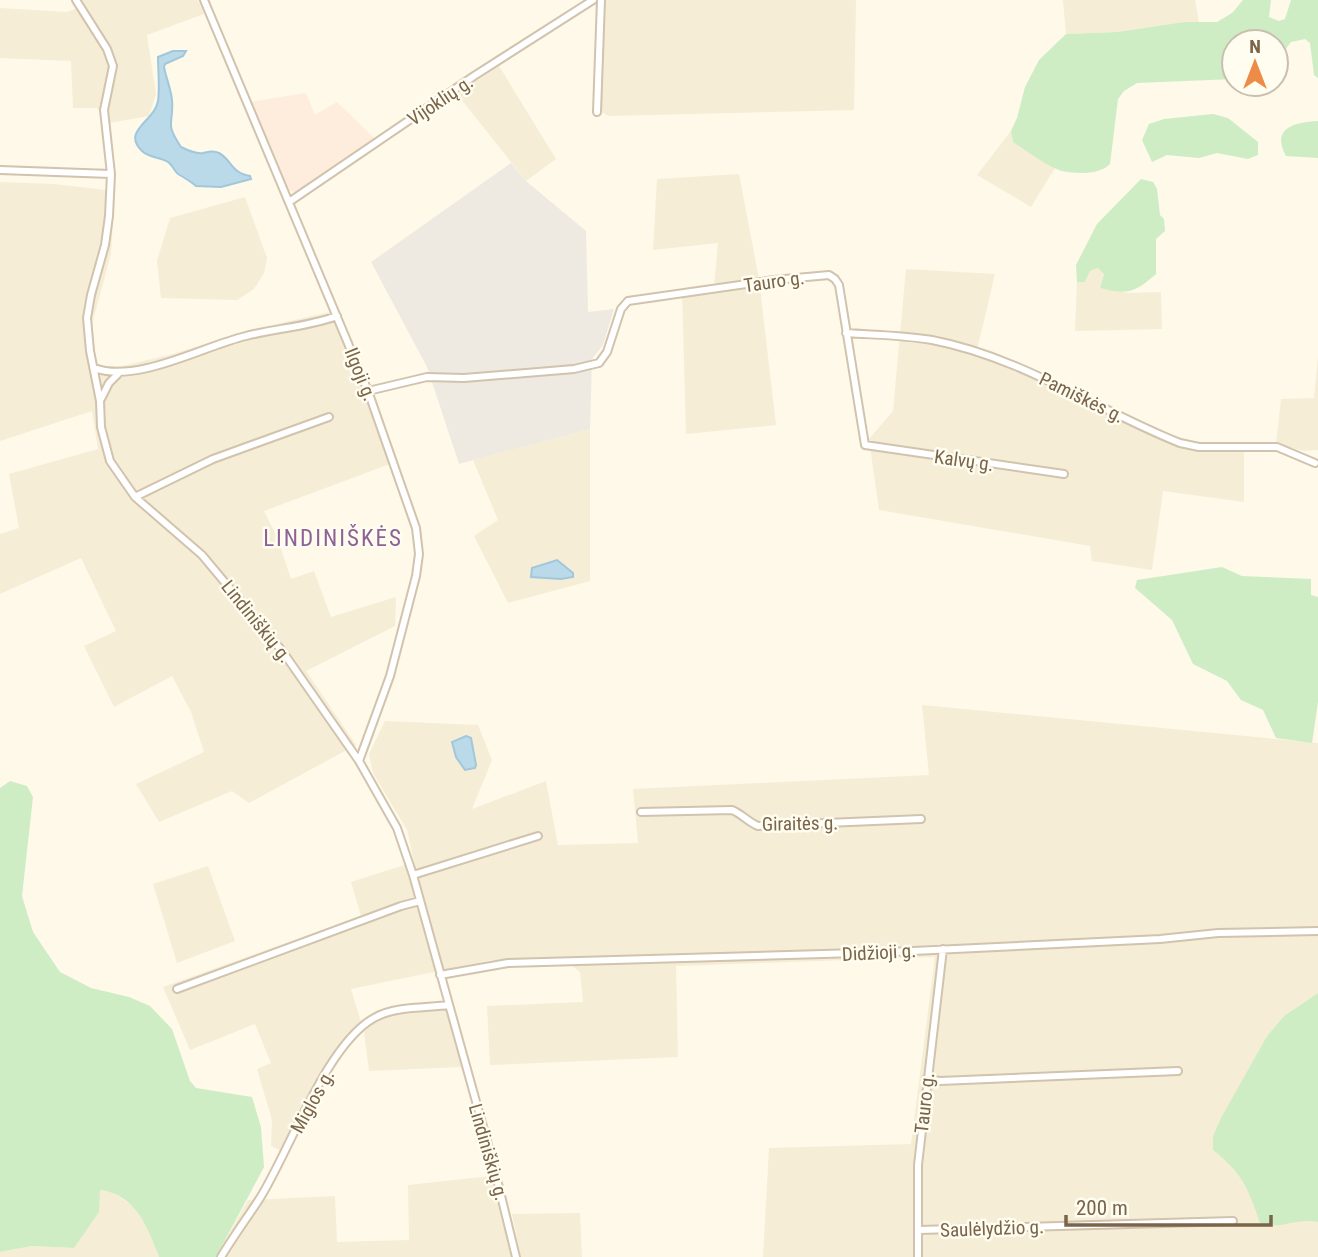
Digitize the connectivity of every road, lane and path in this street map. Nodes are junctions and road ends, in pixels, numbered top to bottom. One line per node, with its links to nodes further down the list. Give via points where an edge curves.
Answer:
1 (76, 0): 7 (street, Lindiniškių g., via 111,58 104,110)
2 (204, 0): 8 (street, Ilgoji g.)
3 (593, 0): 8 (street, Vijoklių g.)
4 (601, 0): 5 (street)
5 (597, 112)
6 (0, 170): 7 (street)
7 (111, 174): 11 (street, Lindiniškių g., via 106,245 87,318)
8 (289, 202): 9 (street, Ilgoji g.)
9 (337, 316): 12 (street, via 307,326 248,335); 13 (street, Ilgoji g.)
10 (846, 333): 13 (street, Tauro g., via 839,285 829,275 820,274 628,302 599,363 514,374 427,377); 16 (street, Tauro g.); 17 (street, Pamiškės g., via 933,340 1005,363 1180,443 1277,447)
11 (94, 368): 12 (street); 14 (street, Lindiniškių g.)
12 (118, 374): 14 (street)
13 (368, 391): 20 (street, Ilgoji g., via 416,528 419,554 390,676)
14 (100, 401): 19 (street, Lindiniškių g., via 110,461)
15 (329, 417): 19 (street, via 213,459)
16 (865, 445): 18 (street, Kalvų g.)
17 (1315, 463)
18 (1064, 474)
19 (135, 496): 20 (street, Lindiniškių g., via 210,564 283,652)
20 (359, 761): 24 (street, Lindiniškių g., via 397,828)
21 (641, 812): 22 (street, Giraitės g., via 732,810 758,827)
22 (921, 819)
23 (538, 836): 24 (street)
24 (413, 875): 25 (street, Lindiniškių g.)
25 (420, 901): 28 (street, Lindiniškių g.); 29 (street)
26 (1318, 931): 27 (street, Didžioji g.)
27 (943, 949): 28 (street, Didžioji g., via 508,963); 32 (street, Tauro g.)
28 (440, 975): 30 (street, Lindiniškių g.)
29 (177, 989)
30 (449, 1005): 35 (street, Miglos g., via 378,1016 349,1038 260,1198); 36 (street, Lindiniškių g.)
31 (1178, 1071): 32 (street)
32 (926, 1079): 34 (street, Tauro g., via 918,1166)
33 (1233, 1221): 34 (street, Saulėlydžio g.)
34 (919, 1230): 37 (street, Tauro g.)
35 (221, 1257)
36 (516, 1257)
37 (918, 1257)

